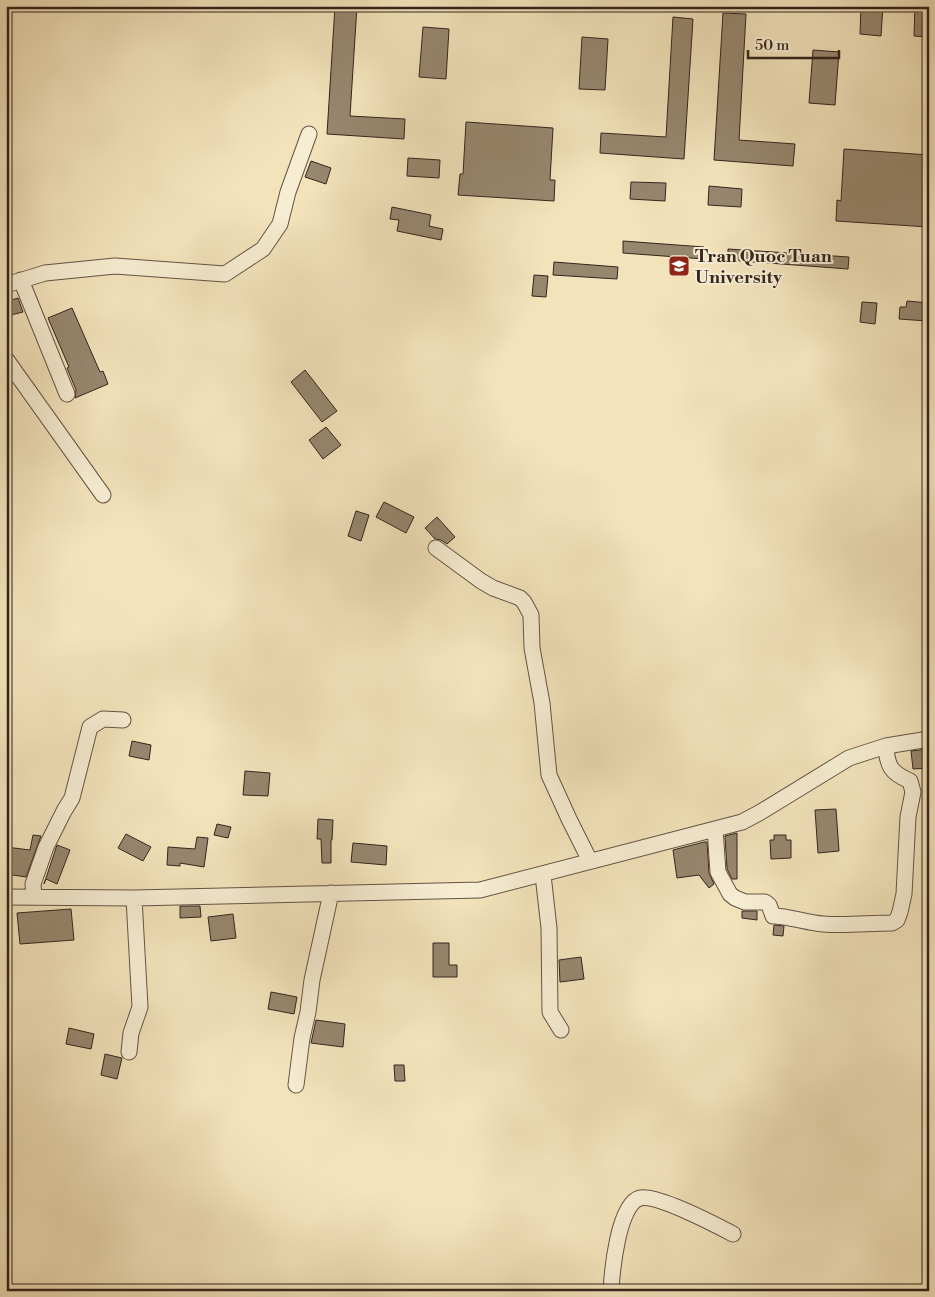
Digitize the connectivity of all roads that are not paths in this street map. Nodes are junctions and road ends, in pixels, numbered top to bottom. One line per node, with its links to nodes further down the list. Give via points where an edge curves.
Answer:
1 (309, 134): 2 (street, via 280,224 262,249 225,274 115,266 45,273)
2 (21, 280): 3 (street); 5 (street)
3 (6, 285)
4 (6, 359): 6 (street)
5 (67, 394)
6 (103, 495)
7 (436, 548): 12 (street, via 481,581 520,598 530,612 549,775)
8 (123, 720): 15 (street, via 103,719 90,727 72,798 46,847 33,884)
9 (929, 739): 10 (street)
10 (886, 746): 11 (street, via 849,758 742,822); 11 (street, via 889,768 910,781 913,792 908,817 904,894 897,920 892,923 841,926 806,923 774,916 765,902 745,902 735,898 718,872)
11 (716, 828): 12 (street)
12 (590, 861): 13 (street)
13 (543, 875): 14 (street, via 480,890); 18 (street, via 549,928 550,1012)
14 (331, 893): 17 (street); 20 (street, via 312,980)
15 (34, 896): 16 (street); 17 (street)
16 (6, 897)
17 (134, 898): 19 (street, via 140,1007 131,1033)
18 (561, 1030)
19 (129, 1052)
20 (296, 1085)
21 (733, 1234): 22 (street, via 679,1208 639,1198 627,1210 619,1232)
22 (611, 1291)

